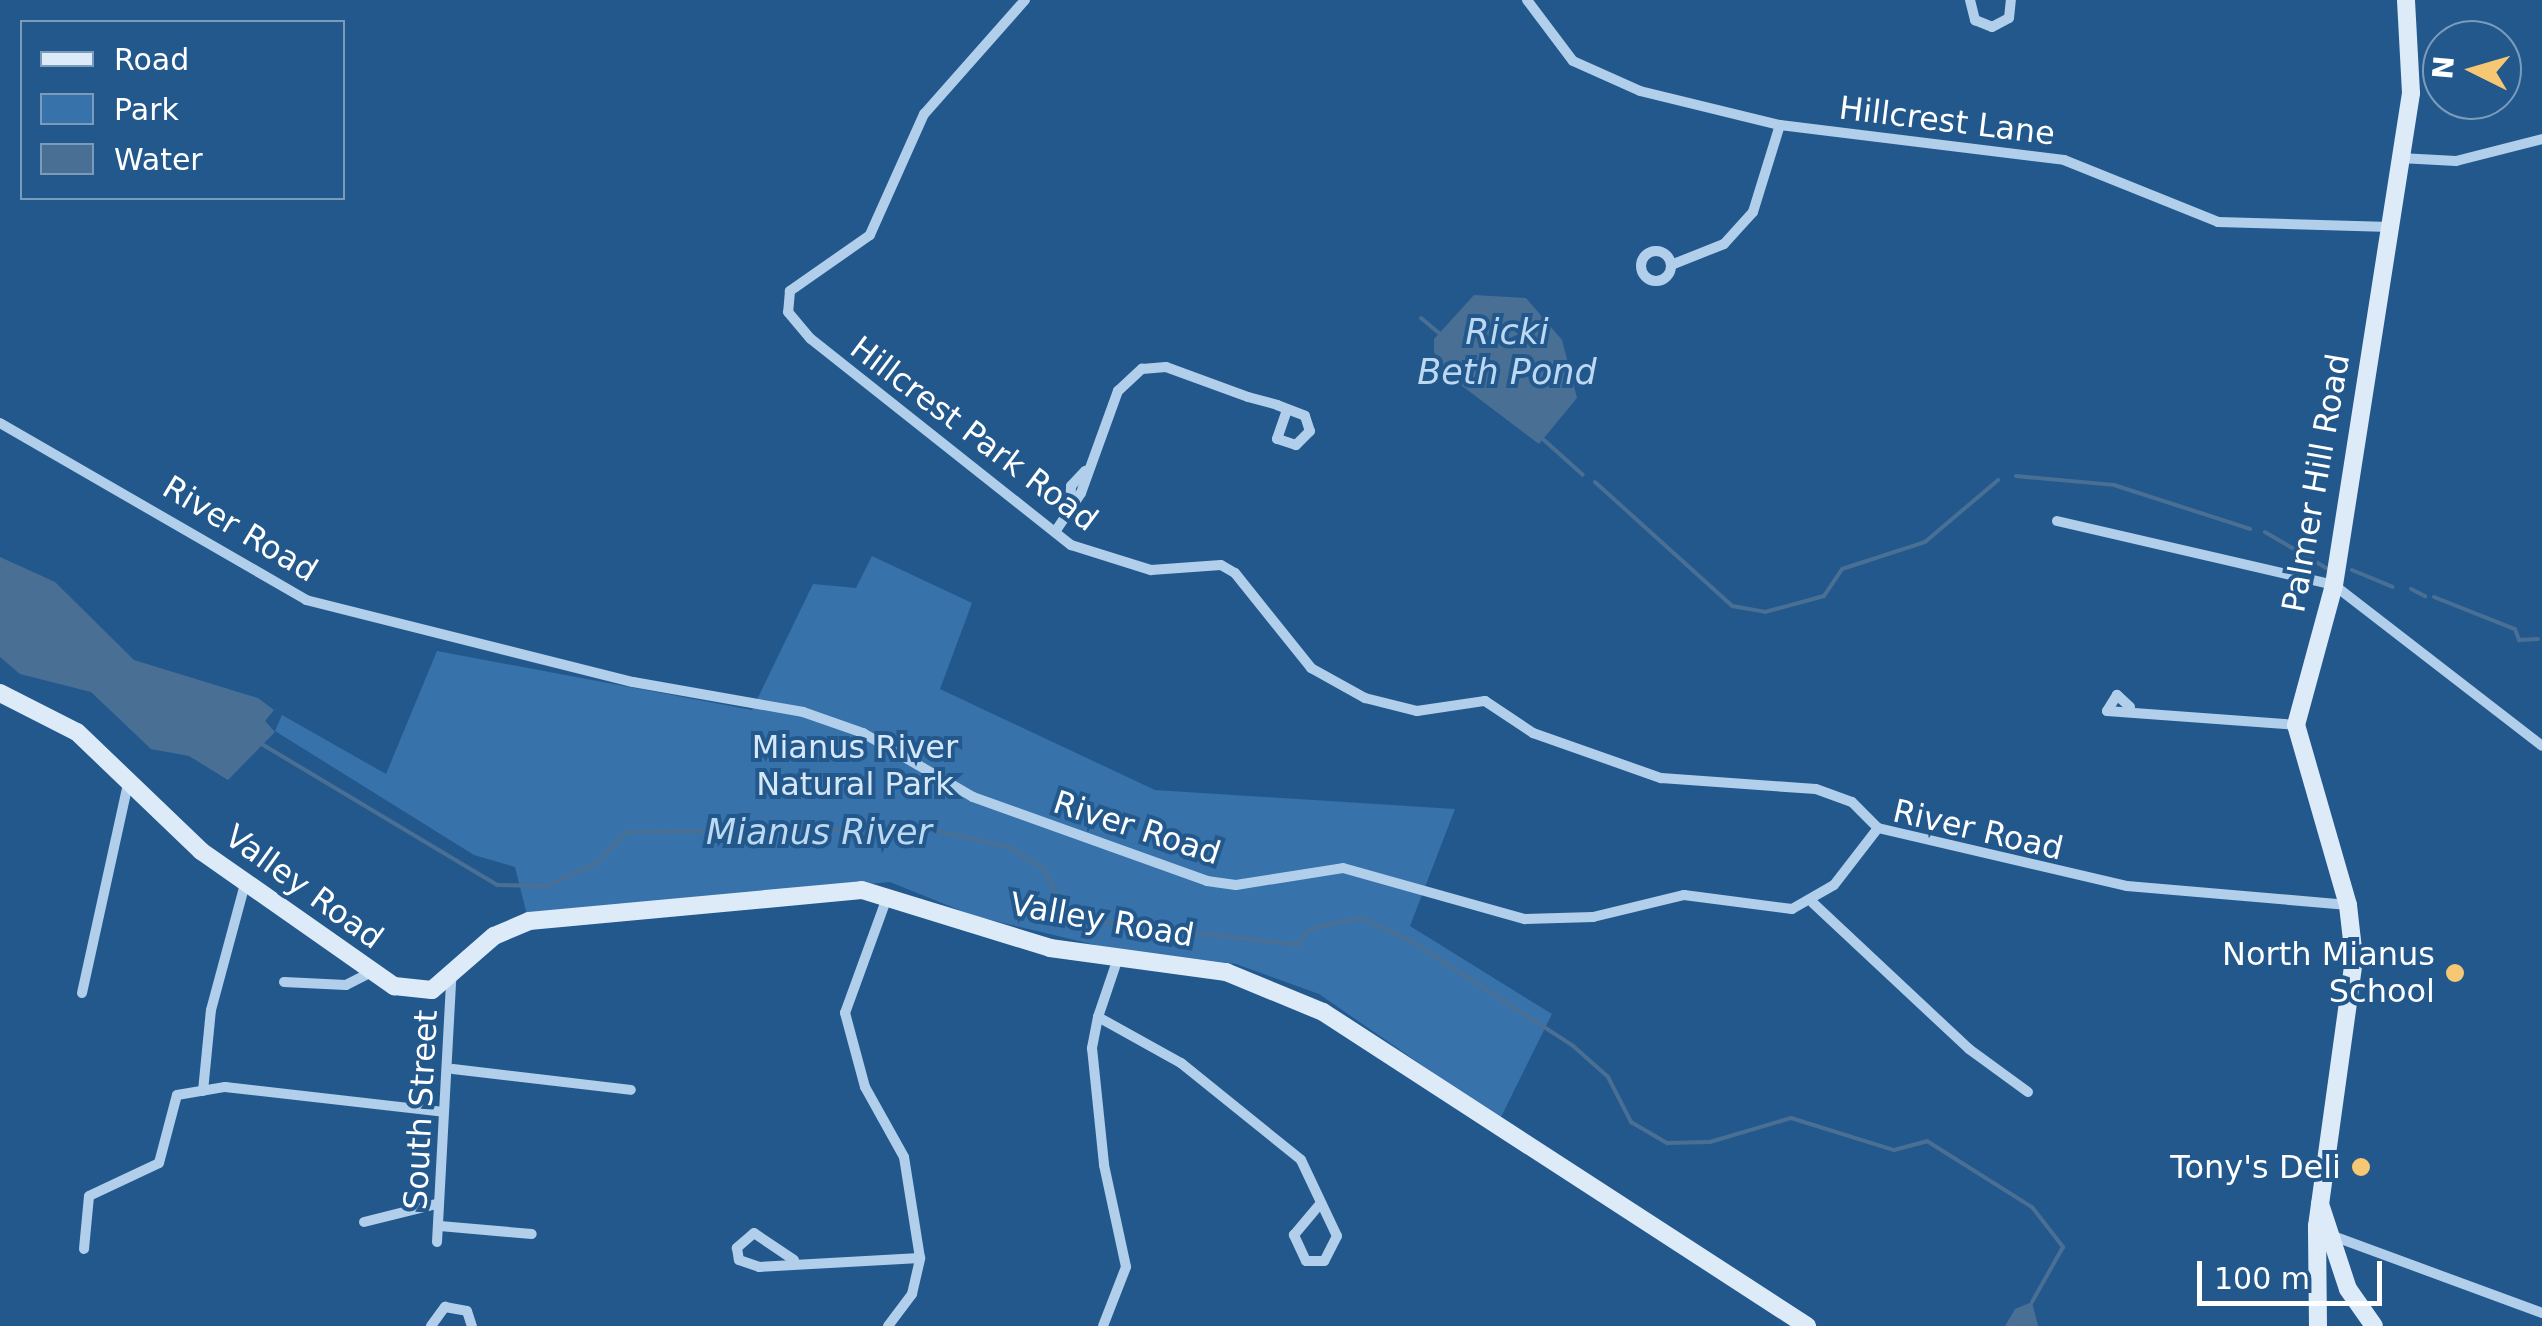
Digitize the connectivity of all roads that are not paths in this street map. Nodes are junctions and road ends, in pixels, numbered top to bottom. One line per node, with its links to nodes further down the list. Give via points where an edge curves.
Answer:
1 (1025, 0): 14 (street, Hillcrest Park Road, via 924,114 870,234 794,285 786,305 838,363)
2 (1527, 0): 6 (street, Hillcrest Lane, via 1573,61 1607,82)
3 (1970, 0): 4 (street, via 1974,20 1992,27 2006,21)
4 (2011, 0)
5 (2406, 0): 8 (street, Palmer Hill Road, via 2412,70)
6 (1780, 125): 9 (street, Hillcrest Lane, via 2064,160 2191,214 2250,228); 10 (street, via 1752,212 1724,244)
7 (2542, 139): 8 (street, via 2456,161)
8 (2400, 158): 9 (street, Palmer Hill Road)
9 (2390, 226): 15 (street, Palmer Hill Road)
10 (1671, 265)
11 (1287, 410): 14 (street, via 1166,367 1142,369 1118,391)
12 (0, 422): 24 (street, River Road, via 306,600 633,682 803,712 863,733 972,797 1207,881 1236,886 1343,868 1525,919 1593,918 1684,895 1773,908)
13 (2057, 520): 15 (street)
14 (1055, 532): 21 (street, Hillcrest Park Road, via 1134,567 1221,565 1312,668 1391,707 1475,698 1533,734 1660,778 1816,789 1852,802)
15 (2334, 584): 18 (street, Palmer Hill Road); 19 (street)
16 (0, 692): 20 (street, Valley Road, via 77,732)
17 (2130, 707): 18 (street)
18 (2296, 724): 25 (street)
19 (2542, 746)
20 (128, 784): 22 (street, Valley Road); 30 (street)
21 (1878, 828): 24 (street, River Road); 25 (street, River Road, via 2126,886)
22 (246, 884): 27 (street, Valley Road); 34 (street, via 211,1010)
23 (888, 894): 26 (street, Valley Road, via 999,935); 28 (street, Valley Road, via 529,921 494,936); 46 (street, via 845,1013 865,1088 904,1158)
24 (1813, 903): 35 (street, via 1969,1050)
25 (2348, 904): 38 (street, via 2352,986)
26 (1118, 958): 31 (street); 53 (street, Valley Road, via 1226,972 1323,1012)
27 (370, 973): 28 (street, Valley Road, via 416,993); 29 (street, via 346,986)
28 (452, 980): 32 (street, South Street)
29 (284, 982)
30 (82, 993)
31 (1098, 1017): 39 (street, via 1181,1063 1279,1138 1302,1160); 52 (street, via 1092,1048 1104,1165 1126,1267)
32 (453, 1069): 33 (street); 36 (street, South Street)
33 (631, 1090)
34 (203, 1091): 36 (street); 45 (street, via 178,1094 159,1162 94,1190)
35 (2028, 1092)
36 (444, 1112): 37 (street, South Street)
37 (436, 1204): 40 (street); 41 (street, South Street)
38 (2320, 1204): 43 (street); 54 (street)
39 (1318, 1206): 39 (street, via 1337,1250 1306,1261 1294,1234)
40 (364, 1222)
41 (440, 1226): 42 (street); 44 (street, South Street)
42 (532, 1234)
43 (2332, 1236): 48 (street); 55 (street, via 2348,1289)
44 (438, 1242)
45 (84, 1249)
46 (920, 1258): 47 (street); 51 (street, via 912,1294)
47 (794, 1260): 47 (street, via 747,1265 737,1248 754,1233)
48 (2542, 1313)
49 (431, 1326): 50 (street, via 446,1307 467,1311)
50 (472, 1326)
51 (888, 1326)
52 (1104, 1326)
53 (1807, 1326)
54 (2318, 1326)
55 (2374, 1326)

